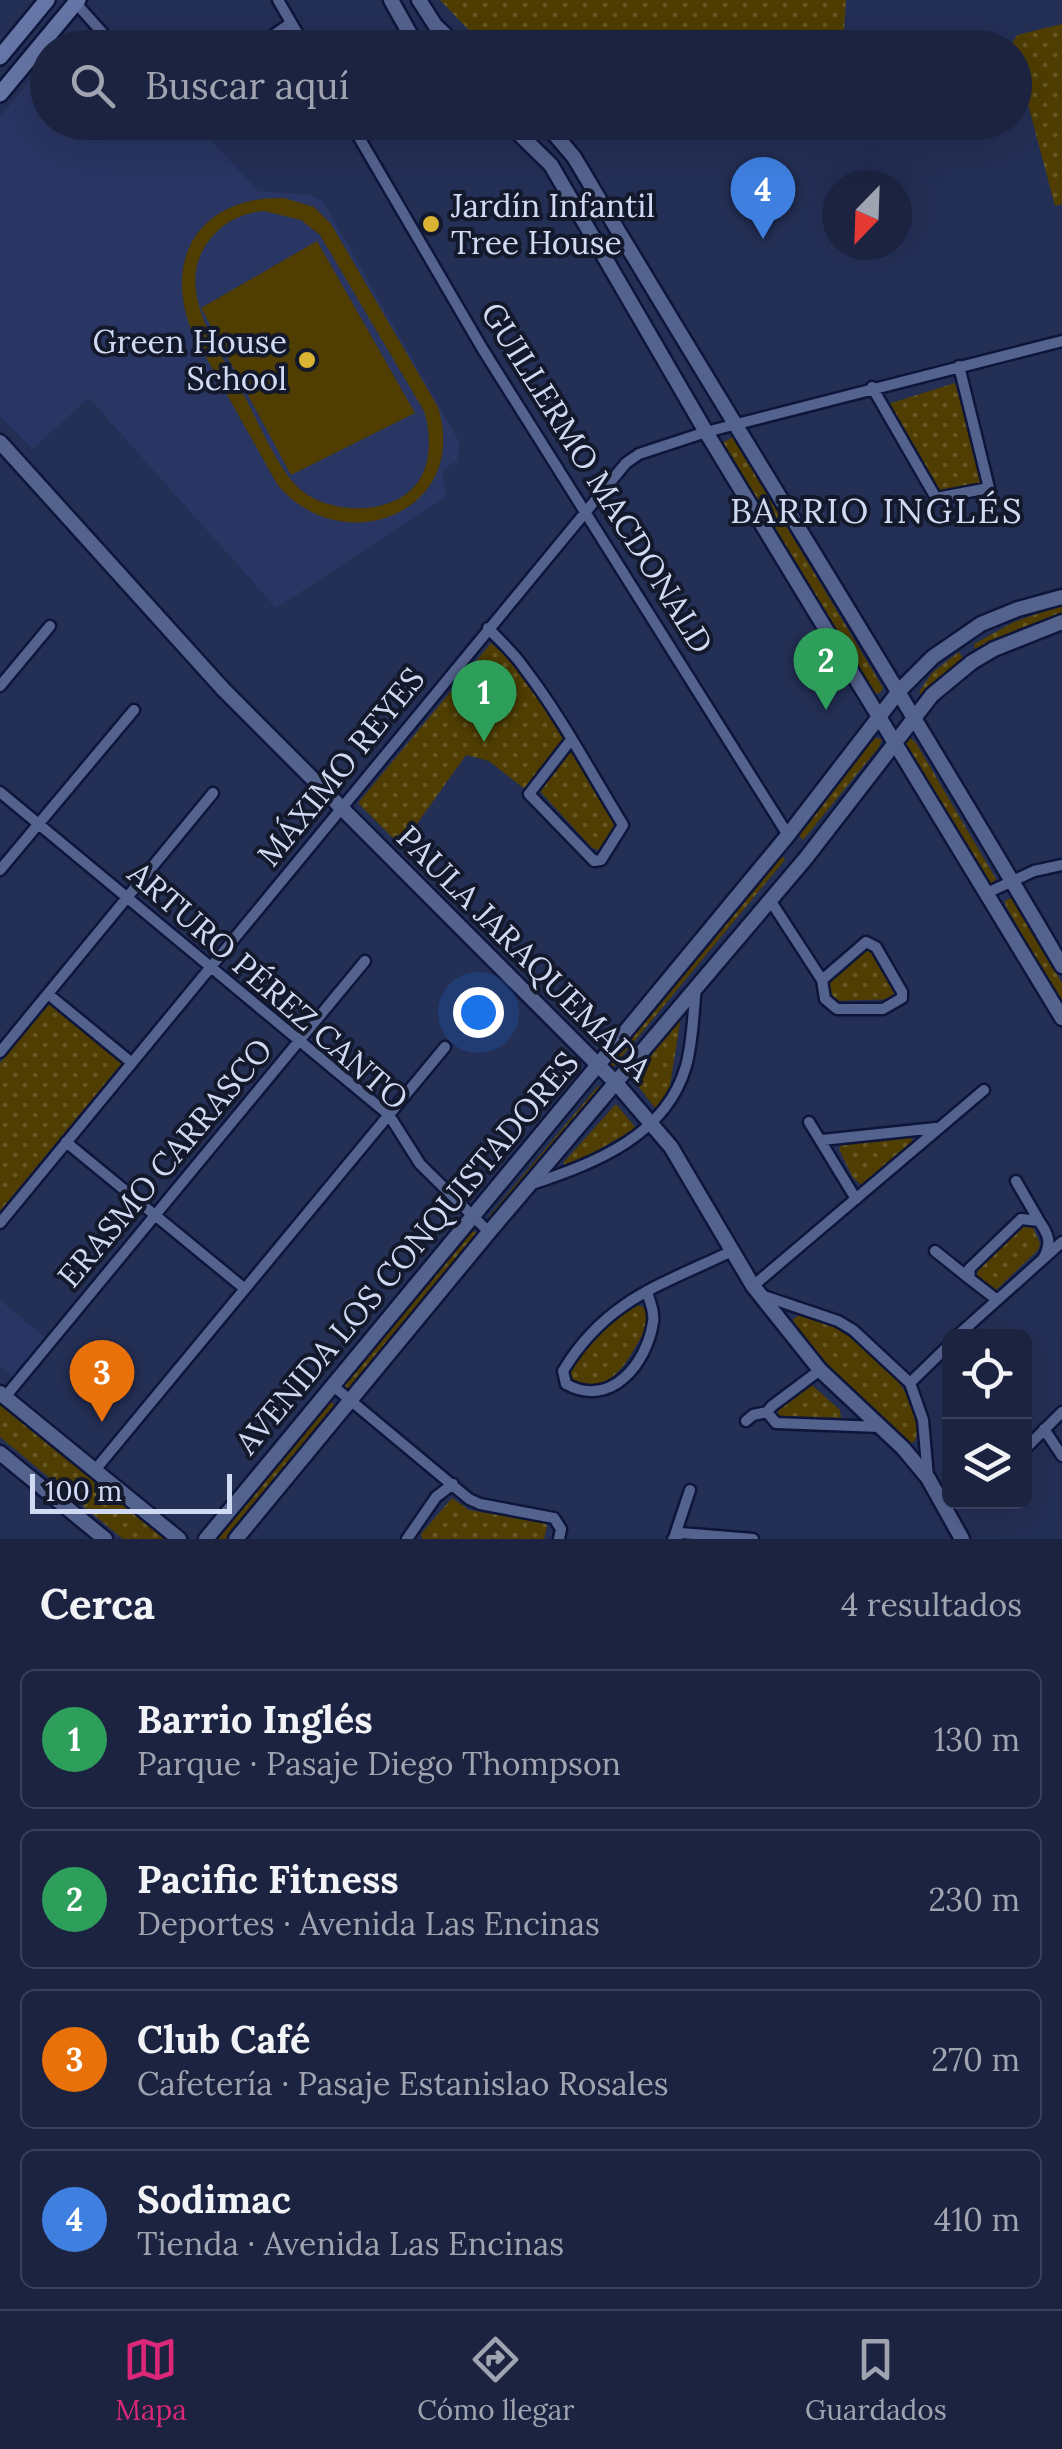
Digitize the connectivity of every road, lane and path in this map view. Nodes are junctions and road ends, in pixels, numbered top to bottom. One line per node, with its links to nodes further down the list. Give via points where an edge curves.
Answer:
1 (47, 0): 13 (main road)
2 (278, 0): 6 (street)
3 (391, 0): 11 (street)
4 (420, 0): 12 (street)
5 (76, 1): 7 (main road); 8 (street)
6 (291, 23): 9 (street); 10 (street)
7 (52, 30)
8 (101, 30)
9 (281, 30)
10 (295, 30)
11 (408, 30)
12 (440, 30)
13 (0, 57)
14 (30, 57): 15 (main road)
15 (0, 94)
16 (361, 140): 29 (street, GUILLERMO MACDONALD)
17 (527, 140): 20 (street)
18 (555, 140): 20 (street)
19 (561, 140): 22 (street)
20 (536, 148): 21 (street)
21 (644, 322): 22 (street); 27 (street)
22 (673, 324): 26 (street)
23 (1062, 341): 24 (street, MÁXIMO REYES)
24 (959, 366): 25 (street, MÁXIMO REYES); 25 (street, via 989,488 936,498)
25 (872, 387): 26 (street, MÁXIMO REYES)
26 (733, 425): 27 (street, MÁXIMO REYES); 37 (street)
27 (706, 432): 29 (street, MÁXIMO REYES, via 639,454); 40 (street)
28 (0, 442): 45 (street, PAULA JARAQUEMADA, via 184,648)
29 (584, 510): 33 (street, MÁXIMO REYES); 47 (street, GUILLERMO MACDONALD)
30 (1062, 597): 34 (street, AVENIDA LOS CONQUISTADORES, via 1018,608)
31 (1062, 622): 35 (street, AVENIDA LOS CONQUISTADORES)
32 (50, 626): 36 (street)
33 (488, 628): 41 (street, via 524,667); 45 (street, MÁXIMO REYES)
34 (959, 637): 35 (street); 37 (street, AVENIDA LOS CONQUISTADORES)
35 (972, 662): 39 (street, AVENIDA LOS CONQUISTADORES)
36 (0, 686)
37 (898, 691): 39 (street); 40 (street, AVENIDA LOS CONQUISTADORES)
38 (134, 710): 46 (street)
39 (914, 715): 42 (street, AVENIDA LOS CONQUISTADORES); 51 (street)
40 (878, 716): 42 (street); 47 (street, AVENIDA LOS CONQUISTADORES)
41 (570, 741): 41 (street, via 623,825 601,860 594,861 529,794)
42 (894, 741): 48 (street, AVENIDA LOS CONQUISTADORES); 52 (street)
43 (0, 792): 46 (street, ARTURO PÉREZ CANTO)
44 (214, 794): 53 (street)
45 (341, 807): 57 (street, MÁXIMO REYES); 66 (street, PAULA JARAQUEMADA)
46 (38, 824): 50 (street); 53 (street, ARTURO PÉREZ CANTO)
47 (788, 835): 48 (street, GUILLERMO MACDONALD); 66 (street, AVENIDA LOS CONQUISTADORES)
48 (806, 858): 54 (street, AVENIDA LOS CONQUISTADORES)
49 (1062, 865): 51 (street)
50 (0, 870)
51 (1012, 880): 52 (street); 56 (street)
52 (987, 894): 61 (street)
53 (127, 898): 57 (street, ARTURO PÉREZ CANTO); 60 (street)
54 (770, 900): 58 (street); 59 (street, AVENIDA LOS CONQUISTADORES)
55 (365, 960): 62 (street, ERASMO CARRASCO)
56 (1062, 966)
57 (210, 967): 62 (street, ARTURO PÉREZ CANTO); 65 (street, MÁXIMO REYES)
58 (822, 980): 58 (street, via 825,998 843,1011 889,1008 903,994 868,942)
59 (696, 987): 67 (street, AVENIDA LOS CONQUISTADORES); 71 (street, AVENIDA LOS CONQUISTADORES, via 687,1063)
60 (48, 994): 64 (street); 65 (street)
61 (1062, 1018)
62 (299, 1040): 69 (street, ARTURO PÉREZ CANTO); 78 (street, ERASMO CARRASCO)
63 (444, 1047): 69 (street)
64 (0, 1052)
65 (132, 1062): 74 (street, MÁXIMO REYES)
66 (598, 1065): 67 (street, PAULA JARAQUEMADA); 79 (street, AVENIDA LOS CONQUISTADORES)
67 (617, 1084): 71 (street, PAULA JARAQUEMADA); 76 (street, AVENIDA LOS CONQUISTADORES)
68 (984, 1090): 72 (street)
69 (389, 1115): 79 (street, ARTURO PÉREZ CANTO, via 414,1156); 88 (street)
70 (808, 1122): 73 (street)
71 (653, 1125): 76 (street, AVENIDA LOS CONQUISTADORES); 84 (street, PAULA JARAQUEMADA)
72 (937, 1128): 73 (street); 77 (street)
73 (822, 1140): 77 (street)
74 (66, 1142): 78 (street); 81 (street, MÁXIMO REYES)
75 (1016, 1181): 80 (street)
76 (530, 1184): 82 (street, AVENIDA LOS CONQUISTADORES)
77 (856, 1199): 89 (street)
78 (155, 1215): 88 (street); 97 (street, ERASMO CARRASCO)
79 (472, 1216): 82 (street, ARTURO PÉREZ CANTO); 96 (street, AVENIDA LOS CONQUISTADORES)
80 (1039, 1220): 86 (street, via 1049,1238); 87 (street, via 1017,1222 973,1264)
81 (0, 1223)
82 (489, 1232): 98 (street, AVENIDA LOS CONQUISTADORES)
83 (1062, 1242): 86 (street)
84 (730, 1252): 89 (street, PAULA JARAQUEMADA); 90 (street)
85 (935, 1252): 87 (street)
86 (1043, 1258): 91 (street)
87 (970, 1279): 91 (street)
88 (245, 1289): 107 (street)
89 (756, 1290): 94 (street, PAULA JARAQUEMADA); 95 (street, via 853,1330)
90 (648, 1291): 90 (street, via 612,1311 579,1348 563,1370 566,1384 604,1390 621,1383 653,1324)
91 (996, 1300): 92 (street)
92 (965, 1329)
93 (942, 1352): 95 (street)
94 (820, 1370): 99 (street); 102 (street, PAULA JARAQUEMADA)
95 (910, 1383): 108 (street, via 923,1420)
96 (332, 1386): 98 (street); 116 (street, AVENIDA LOS CONQUISTADORES)
97 (2, 1395): 107 (street)
98 (349, 1400): 109 (street); 117 (street, AVENIDA LOS CONQUISTADORES)
99 (767, 1412): 101 (street); 102 (street, via 781,1424)
100 (1062, 1412): 103 (street)
101 (746, 1421)
102 (881, 1427): 108 (street, PAULA JARAQUEMADA)
103 (1044, 1428): 104 (street); 106 (street)
104 (1032, 1441)
105 (0, 1453): 114 (street)
106 (1062, 1456)
107 (94, 1470): 115 (street)
108 (928, 1478): 111 (street, PAULA JARAQUEMADA)
109 (453, 1484): 118 (street); 119 (street, via 480,1504 554,1518)
110 (690, 1490): 113 (street)
111 (942, 1495)
112 (951, 1509): 121 (street, PAULA JARAQUEMADA)
113 (674, 1538): 120 (street, via 681,1533)
114 (105, 1539)
115 (179, 1539)
116 (206, 1539)
117 (236, 1539)
118 (407, 1539)
119 (559, 1539)
120 (753, 1539)
121 (962, 1539)

